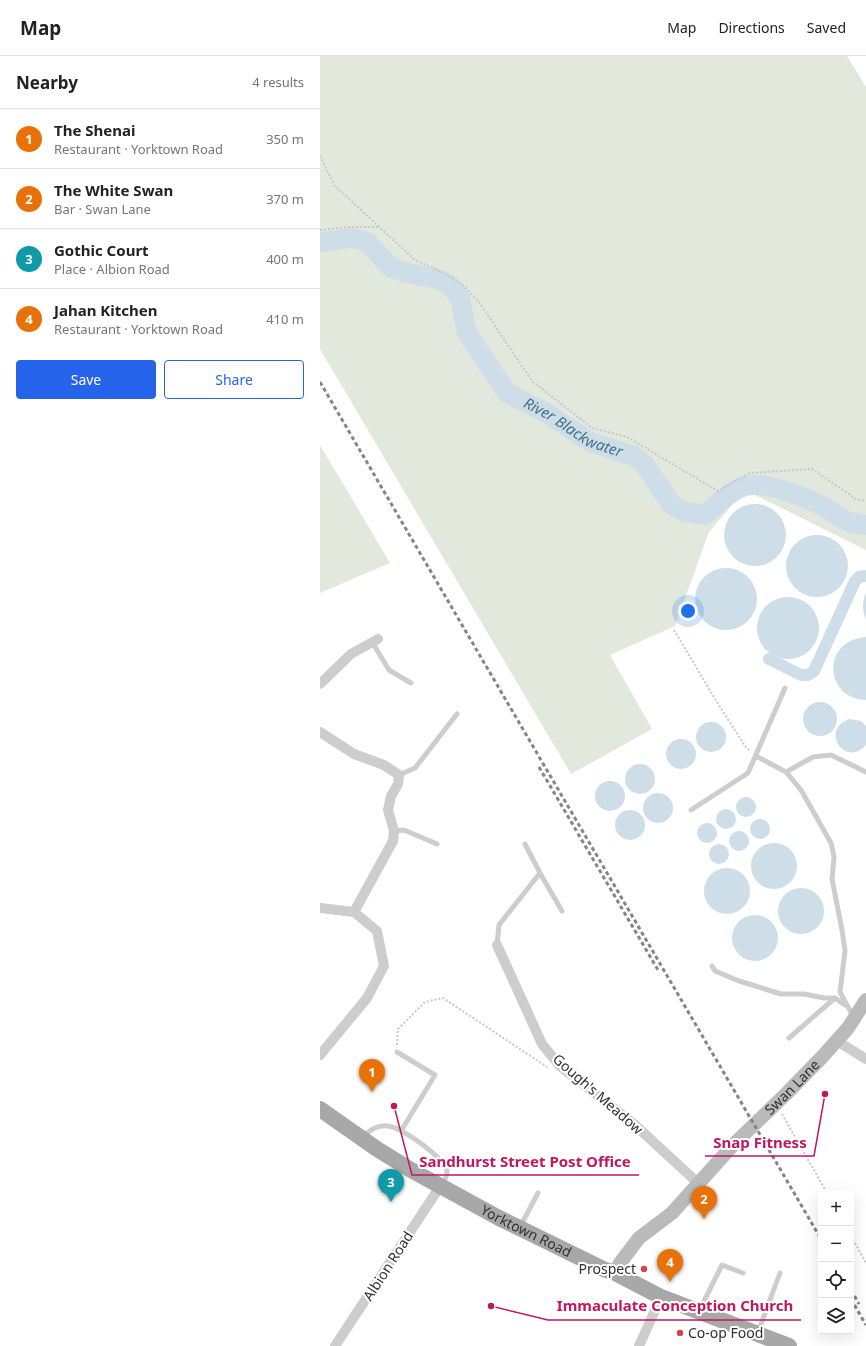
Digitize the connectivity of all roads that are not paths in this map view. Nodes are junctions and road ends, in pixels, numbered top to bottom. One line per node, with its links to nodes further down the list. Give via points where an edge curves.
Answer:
1 (375, 640): 2 (lane, via 389,670); 3 (street, via 351,654)
2 (411, 683)
3 (320, 684)
4 (785, 688): 7 (lane)
5 (457, 714): 10 (lane, via 415,768)
6 (320, 732): 10 (street, via 354,754 384,765)
7 (756, 756): 8 (lane); 11 (lane, via 748,773)
8 (786, 772): 9 (lane, via 813,757 831,755); 23 (lane, via 801,790 831,843 834,857 832,879 845,951 840,992)
9 (866, 772)
10 (399, 775): 12 (street, via 388,810)
11 (691, 810)
12 (394, 831): 13 (lane, via 404,830); 18 (street, via 393,841)
13 (437, 844)
14 (525, 844): 15 (lane)
15 (540, 873): 17 (lane); 19 (lane, via 499,925)
16 (320, 908): 18 (street)
17 (562, 911)
18 (354, 912): 28 (street, via 377,931 384,966 367,998)
19 (498, 945): 33 (street, Gough's Meadow, via 542,1044 560,1066 635,1126)
20 (712, 966): 21 (lane, via 715,971 739,981 781,994)
21 (835, 998): 23 (lane); 25 (lane)
22 (866, 1000): 24 (street, Swan Lane)
23 (846, 1005): 24 (lane)
24 (855, 1018): 26 (street, Swan Lane)
25 (789, 1038)
26 (837, 1041): 29 (street); 33 (street, Swan Lane, via 733,1145)
27 (397, 1052): 31 (lane, via 435,1075)
28 (320, 1055)
29 (866, 1059)
30 (320, 1109): 32 (main road, Yorktown Road)
31 (401, 1131): 32 (lane, via 389,1126 378,1126 368,1132); 34 (lane, via 418,1141 445,1164 447,1173)
32 (363, 1139): 34 (main road, Yorktown Road, via 390,1158)
33 (699, 1184): 37 (street, Swan Lane, via 672,1212 639,1238)
34 (441, 1187): 36 (main road, Yorktown Road); 43 (street, Albion Road)
35 (538, 1193): 36 (lane)
36 (519, 1228): 37 (main road, Yorktown Road)
37 (615, 1273): 40 (main road, Yorktown Road)
38 (743, 1273): 41 (lane, via 722,1265)
39 (780, 1273): 42 (lane)
40 (661, 1297): 41 (main road, Yorktown Road); 44 (street)
41 (699, 1312): 42 (main road, Yorktown Road)
42 (757, 1334): 45 (main road, Yorktown Road)
43 (335, 1346)
44 (639, 1346)
45 (789, 1346)

